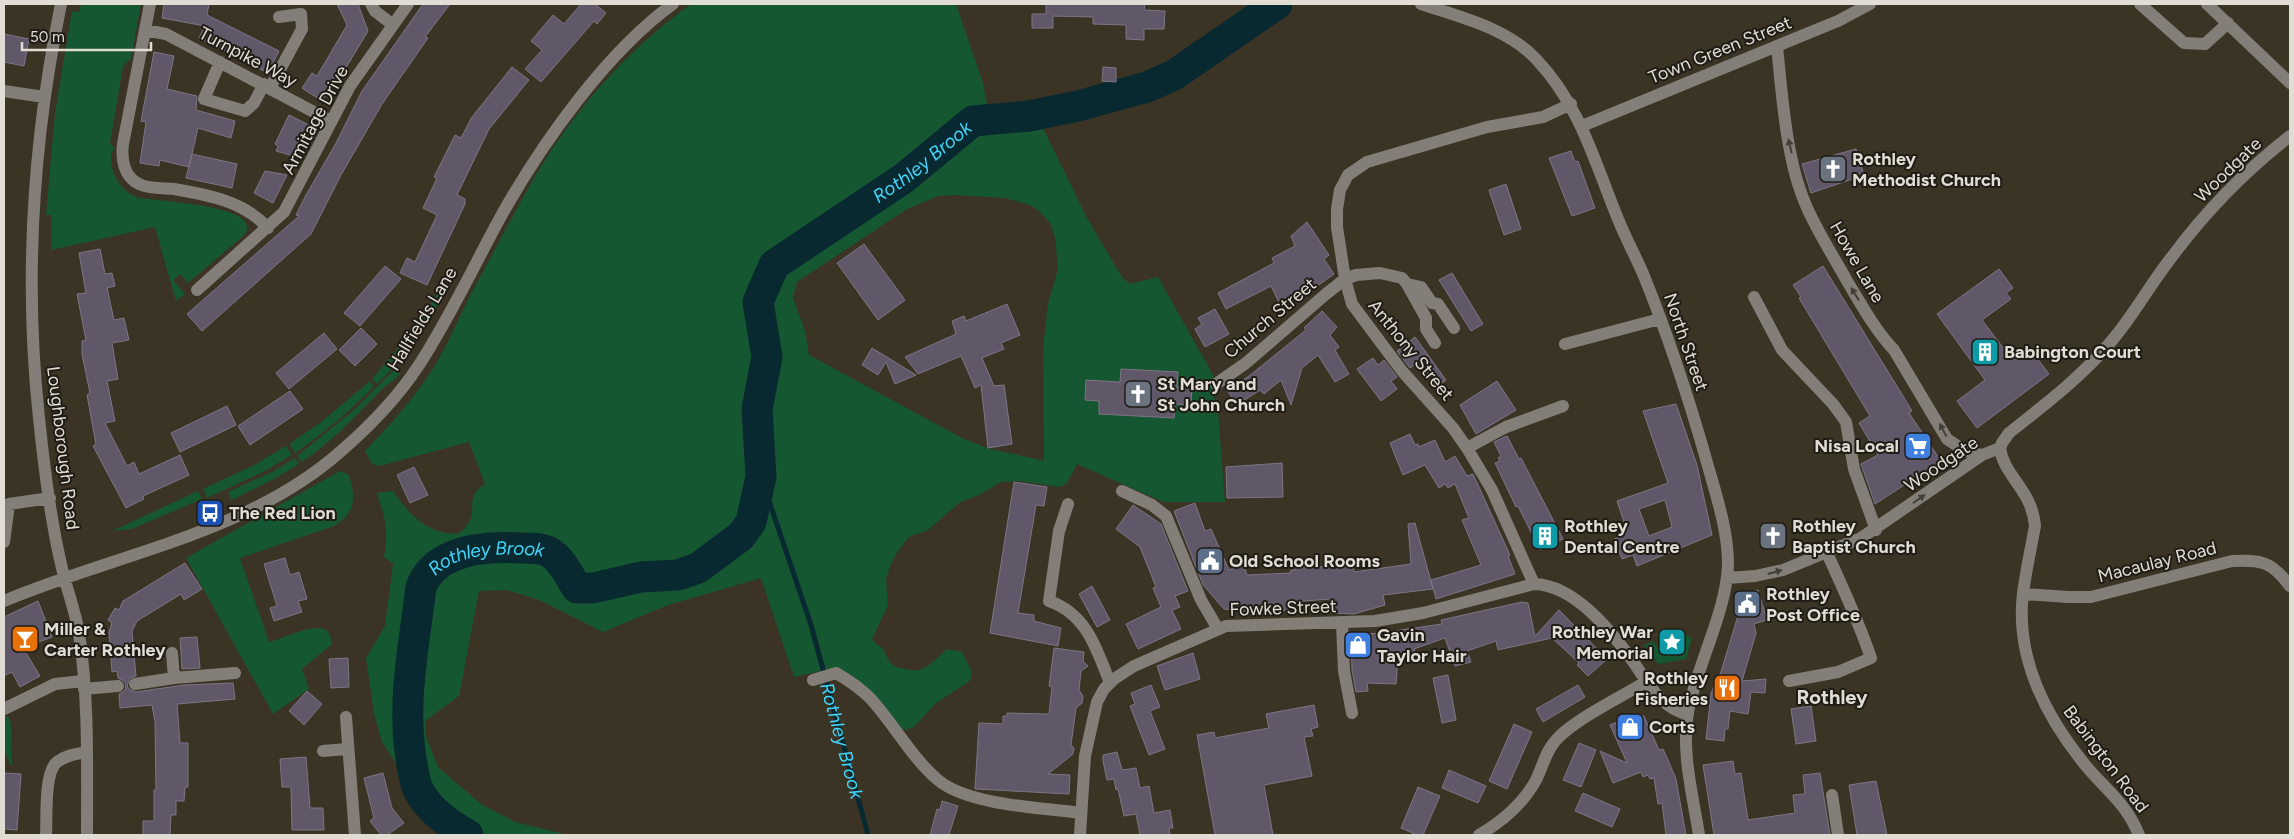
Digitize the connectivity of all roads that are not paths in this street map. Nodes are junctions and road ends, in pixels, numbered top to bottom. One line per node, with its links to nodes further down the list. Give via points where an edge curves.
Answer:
1 (61, 4): 19 (street, Loughborough Road)
2 (150, 4): 13 (street)
3 (371, 4): 12 (street, via 375,12)
4 (408, 4): 12 (street, Armitage Drive)
5 (673, 4): 44 (street, Hallfields Lane, via 653,19 620,53 557,128 506,208 418,366 354,440 304,479 254,508 171,541)
6 (1421, 4): 20 (street, via 1497,32 1517,43 1548,72)
7 (1870, 4): 14 (street, Town Green Street)
8 (2140, 4): 11 (street, via 2184,43 2205,44)
9 (2207, 4): 11 (street)
10 (279, 17): 17 (street, via 301,14 302,29)
11 (2228, 23): 16 (street)
12 (393, 25): 21 (street, Armitage Drive, via 350,86)
13 (145, 30): 15 (street, Turnpike Way, via 166,34); 24 (street, via 122,151 127,172 141,185 242,206)
14 (1777, 46): 22 (street, Town Green Street); 37 (street, Howe Lane, one-way to 14, via 1966,452 1947,439 1894,350 1858,299 1815,224 1802,193 1789,140)
15 (220, 62): 17 (street, Turnpike Way); 17 (street, via 204,100 245,112)
16 (2290, 83)
17 (267, 86): 21 (street, Turnpike Way)
18 (4, 92): 19 (street)
19 (44, 97): 39 (street, Loughborough Road, via 33,218 32,330 39,420)
20 (1571, 104): 22 (street); 25 (street, Anthony Street, via 1543,117 1487,126 1374,159 1354,169 1340,190 1337,209)
21 (331, 121): 24 (street, Armitage Drive, via 290,204)
22 (1582, 126): 29 (street, North Street)
23 (2290, 136): 36 (street, Woodgate, via 2261,159 2213,207 2170,258 2110,344 2009,433)
24 (268, 228): 27 (street, Armitage Drive)
25 (1345, 279): 26 (street, via 1380,273 1396,276); 33 (street, Church Street, via 1246,363); 35 (street, Anthony Street, via 1348,295 1358,315)
26 (1407, 284): 30 (street, via 1420,287 1432,303 1438,304); 31 (street, via 1426,318 1426,329)
27 (197, 290)
28 (1754, 297): 41 (street, via 1782,350 1846,422 1854,469)
29 (1660, 319): 32 (street); 45 (street, North Street, via 1699,434 1721,513 1728,549)
30 (1454, 328)
31 (1435, 343)
32 (1565, 344)
33 (1216, 384)
34 (1563, 406): 35 (street, via 1506,427)
35 (1467, 448): 46 (street, Anthony Street, via 1492,490)
36 (2000, 448): 37 (street, Woodgate); 48 (street, Babington Road, via 2005,464 2029,500 2034,517)
37 (1982, 455): 41 (street, Woodgate, one-way to 37)
38 (1122, 491): 51 (street, via 1152,505 1166,516 1201,600)
39 (50, 498): 42 (street, via 9,504); 44 (street, Loughborough Road)
40 (1068, 504): 58 (street, via 1059,531 1049,601 1059,605 1088,630)
41 (1876, 530): 43 (street, Woodgate)
42 (4, 542)
43 (1827, 552): 45 (street, Woodgate, one-way to 43, via 1767,574); 56 (street, via 1860,624 1871,658 1831,674)
44 (64, 577): 49 (street, Hallfields Lane); 60 (street, Loughborough Road, via 77,624)
45 (1727, 578): 64 (street, North Street)
46 (1534, 584): 50 (street, Fowke Street, via 1404,617); 57 (street, via 1562,592 1593,614)
47 (2290, 586): 48 (street, Macaulay Road, via 2278,570 2255,560 2232,561 2091,596)
48 (2023, 594): 78 (street, Babington Road, via 2023,633 2036,688 2065,739 2118,799)
49 (4, 601)
50 (1342, 624): 51 (street, Fowke Street, via 1257,624); 63 (street, via 1344,671)
51 (1218, 629): 58 (street, Fowke Street, via 1134,666)
52 (172, 653): 54 (street)
53 (235, 673): 54 (street)
54 (174, 678): 59 (street)
55 (813, 680): 70 (street, via 836,673 869,698 939,781 969,797)
56 (1789, 681)
57 (1648, 682): 64 (street, via 1667,706); 75 (street, via 1558,738 1525,796 1501,822)
58 (1110, 683): 70 (street, Fowke Street, via 1097,702 1088,739)
59 (135, 684)
60 (84, 685): 61 (street); 62 (street, via 55,684); 68 (street, Loughborough Road)
61 (118, 686)
62 (4, 709)
63 (1352, 713)
64 (1688, 714): 76 (street, North Street, via 1688,757)
65 (346, 717): 66 (street)
66 (347, 749): 67 (street); 73 (street)
67 (323, 751)
68 (88, 752): 71 (street, via 67,756 55,763 49,775); 72 (street, Loughborough Road)
69 (1832, 795): 77 (street)
70 (1081, 813): 74 (street, Fowke Street)
71 (46, 835)
72 (88, 835)
73 (355, 835)
74 (1080, 835)
75 (1479, 835)
76 (1699, 835)
77 (1838, 835)
78 (2139, 835)

